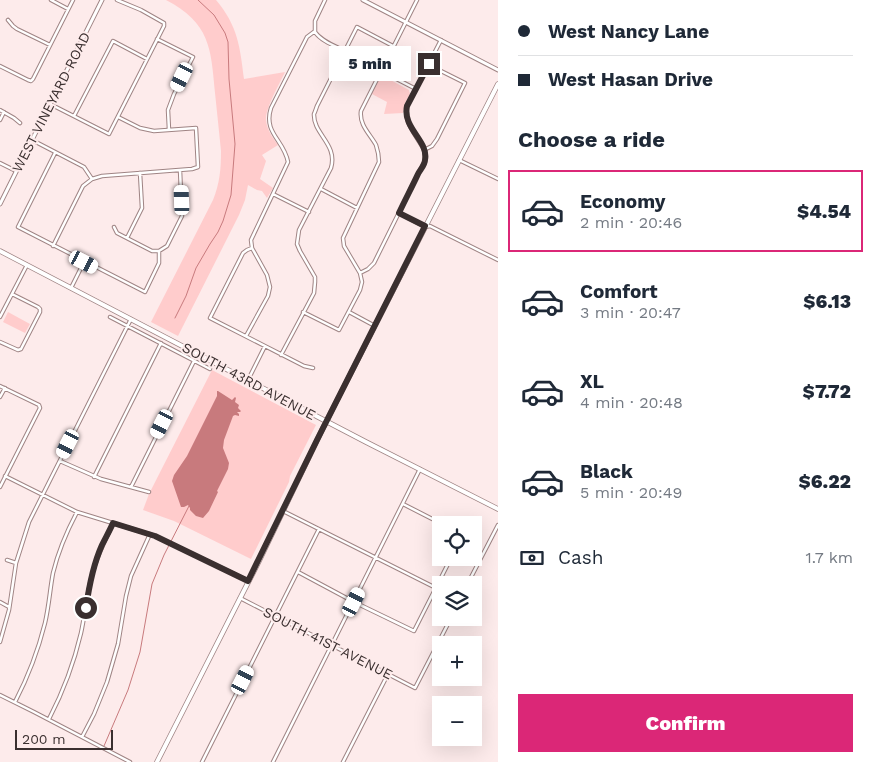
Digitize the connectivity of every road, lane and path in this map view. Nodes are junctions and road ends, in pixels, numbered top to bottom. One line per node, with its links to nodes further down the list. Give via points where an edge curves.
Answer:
1 (51, 0): 9 (street)
2 (73, 0): 9 (street)
3 (102, 0): 25 (street, WEST VINEYARD ROAD)
4 (117, 0): 13 (street, via 164,22)
5 (325, 0): 12 (street, via 315,21)
6 (363, 0): 8 (street)
7 (416, 0): 11 (street)
8 (371, 2): 11 (street)
9 (68, 9): 15 (street)
10 (8, 20): 15 (street)
11 (405, 22): 14 (street); 16 (street)
12 (315, 31): 17 (street, via 322,39); 44 (street, via 305,41 268,118 288,162)
13 (157, 39): 18 (street); 32 (street, via 193,57 168,110)
14 (441, 40): 19 (street); 21 (street)
15 (50, 45): 20 (street, via 31,81)
16 (393, 46): 17 (street, via 357,27); 22 (street)
17 (345, 51): 43 (street, via 314,115 332,152 333,161)
18 (147, 59): 28 (street, via 113,42); 29 (street)
19 (429, 64): 24 (street); 34 (street, via 465,83 437,139)
20 (0, 66)
21 (498, 70)
22 (381, 71): 24 (street); 46 (street, via 360,111 365,130 375,143 379,162)
23 (498, 84): 36 (main road)
24 (416, 89): 34 (street, via 406,111 412,130)
25 (50, 104): 28 (street); 33 (street, WEST VINEYARD ROAD)
26 (0, 110): 27 (street)
27 (4, 112): 30 (street); 31 (street)
28 (74, 116): 29 (street, via 108,134)
29 (118, 118): 32 (street, via 140,128)
30 (0, 120)
31 (20, 123)
32 (169, 130): 38 (street, via 196,128 198,167)
33 (32, 140): 35 (street); 39 (street, WEST VINEYARD ROAD)
34 (424, 150): 48 (street, via 425,160)
35 (55, 153): 41 (street, via 84,167); 52 (street, via 18,227)
36 (459, 160): 42 (street); 49 (main road)
37 (0, 163): 39 (street)
38 (180, 170): 40 (street); 55 (street, via 182,216 167,246)
39 (16, 171): 45 (street, WEST VINEYARD ROAD)
40 (140, 173): 41 (street); 51 (street, via 142,208)
41 (92, 179): 52 (street, via 83,186)
42 (498, 180)
43 (321, 189): 46 (street); 47 (street)
44 (274, 194): 47 (street); 53 (street, via 250,240)
45 (0, 204)
46 (357, 208): 59 (street, via 343,238 344,246)
47 (310, 212): 62 (street, via 297,239 315,277 314,292)
48 (399, 213): 49 (street); 59 (street, via 374,263)
49 (425, 226): 56 (street); 68 (main road)
50 (114, 227): 51 (street)
51 (126, 238): 55 (street, via 152,251)
52 (53, 246): 57 (street)
53 (252, 248): 69 (street, via 270,287); 69 (street, via 243,253 210,318)
54 (0, 251): 58 (main road, SOUTH 43RD AVENUE)
55 (159, 251): 57 (street, via 159,263 144,292)
56 (498, 260)
57 (84, 262): 60 (street)
58 (26, 265): 60 (main road, SOUTH 43RD AVENUE); 61 (street)
59 (360, 273): 63 (street, via 360,290)
60 (70, 288): 66 (main road, SOUTH 43RD AVENUE)
61 (12, 294): 64 (street); 70 (street, via 40,311 21,349)
62 (303, 312): 63 (street, via 339,330); 73 (street)
63 (349, 312): 68 (street)
64 (0, 317)
65 (110, 317): 67 (street, SOUTH 43RD AVENUE)
66 (131, 319): 67 (street); 77 (main road, SOUTH 43RD AVENUE)
67 (128, 326): 71 (street, SOUTH 43RD AVENUE); 82 (street)
68 (375, 326): 81 (main road)
69 (246, 336): 72 (street)
70 (0, 342)
71 (161, 343): 74 (street, SOUTH 43RD AVENUE); 85 (street)
72 (265, 346): 73 (street); 77 (street)
73 (281, 355): 75 (street)
74 (194, 361): 76 (street, SOUTH 43RD AVENUE); 87 (street)
75 (313, 368)
76 (210, 369)
77 (248, 380): 81 (main road, SOUTH 43RD AVENUE)
78 (0, 386): 79 (street)
79 (5, 388): 80 (street); 84 (street, via 40,408)
80 (0, 397)
81 (326, 422): 83 (main road, SOUTH 43RD AVENUE); 92 (main road)
82 (60, 461): 85 (street); 89 (street)
83 (420, 470): 90 (street); 91 (main road, SOUTH 43RD AVENUE)
84 (5, 476): 86 (street); 89 (street)
85 (94, 477): 87 (street)
86 (0, 487)
87 (131, 487): 88 (street)
88 (149, 492)
89 (42, 495): 93 (street); 101 (street)
90 (403, 504): 94 (street); 99 (street)
91 (498, 509)
92 (283, 511): 97 (street); 104 (main road)
93 (77, 512): 95 (street); 117 (street, via 55,566 40,643)
94 (432, 519)
95 (113, 523): 98 (street); 118 (street, via 90,580 82,632 71,668)
96 (498, 525): 103 (street)
97 (319, 529): 99 (street); 102 (street)
98 (150, 534): 104 (street); 119 (street, via 131,576 107,682)
99 (376, 558): 105 (street); 109 (street)
100 (7, 560): 101 (street)
101 (16, 563): 110 (street)
102 (298, 572): 109 (street); 111 (street)
103 (472, 576)
104 (248, 581): 107 (main road)
105 (432, 586)
106 (432, 596): 109 (street, via 414,631)
107 (240, 598): 111 (street, SOUTH 41ST AVENUE); 121 (main road)
108 (0, 602): 110 (street)
109 (354, 602): 114 (street)
110 (9, 606): 113 (street)
111 (275, 616): 114 (street, SOUTH 41ST AVENUE); 122 (street)
112 (447, 626): 115 (street, SOUTH 41ST AVENUE, via 415,688)
113 (0, 642)
114 (332, 645): 115 (street, SOUTH 41ST AVENUE); 123 (street)
115 (388, 674): 124 (street)
116 (0, 695): 117 (street)
117 (15, 702): 118 (street)
118 (49, 719): 119 (street)
119 (82, 737): 120 (street)
120 (130, 762)
121 (157, 762)
122 (202, 762)
123 (273, 762)
124 (344, 762)

